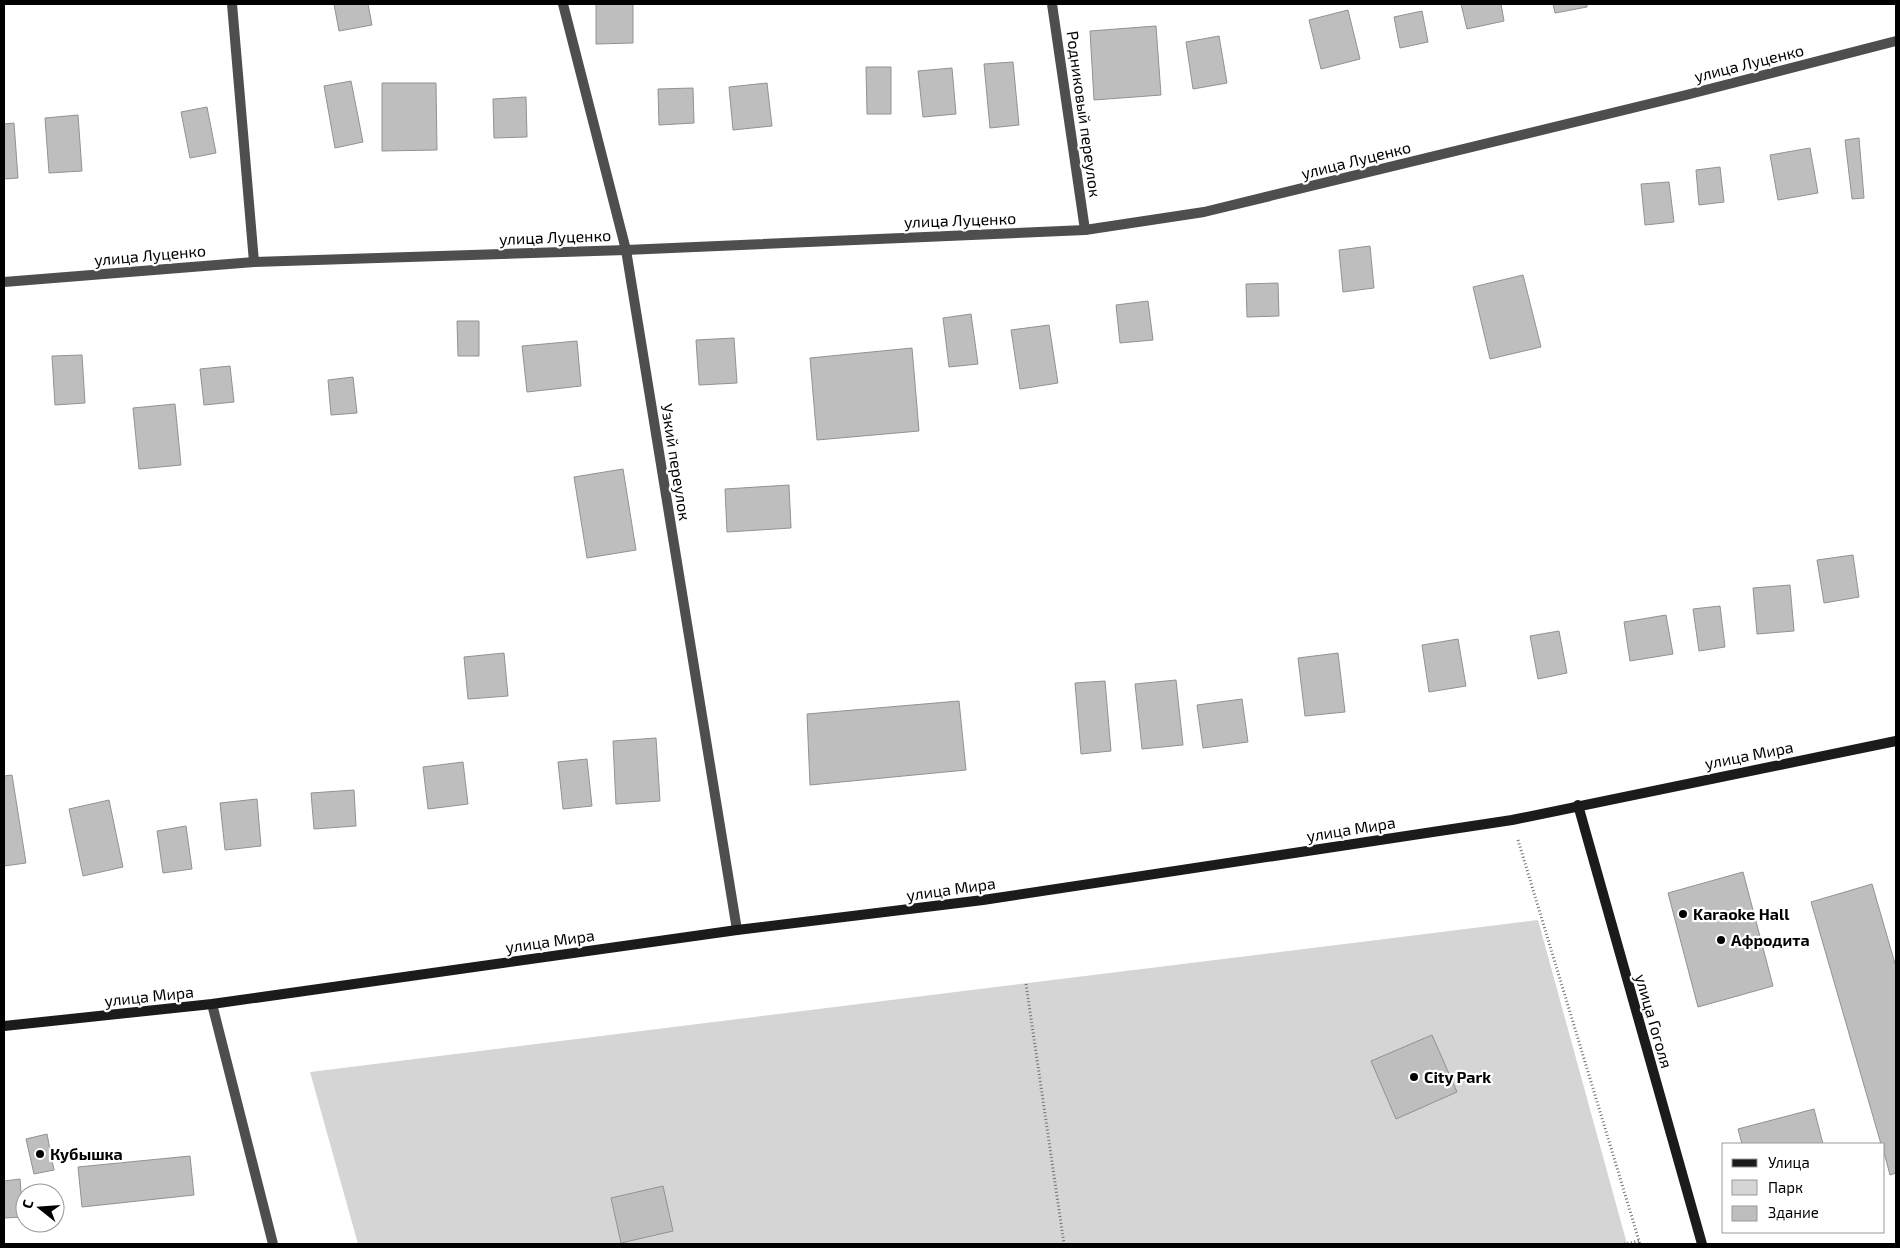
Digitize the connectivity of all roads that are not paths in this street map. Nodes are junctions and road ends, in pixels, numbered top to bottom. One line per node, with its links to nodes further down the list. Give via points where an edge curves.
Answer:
1 (232, 4): 7 (street)
2 (563, 4): 6 (street, Узкий переулок)
3 (1052, 4): 5 (street, Родниковый переулок)
4 (1896, 41): 5 (street, улица Луценко, via 1204,212)
5 (1085, 230): 6 (street, улица Луценко)
6 (626, 250): 7 (street, улица Луценко); 11 (street, Узкий переулок)
7 (254, 262): 8 (street, улица Луценко)
8 (4, 282)
9 (1896, 741): 10 (main road, улица Мира)
10 (1578, 805): 11 (main road, улица Мира, via 1512,820 983,900); 15 (main road, улица Гоголя)
11 (737, 930): 12 (main road, улица Мира)
12 (212, 1004): 13 (main road, улица Мира); 14 (street)
13 (4, 1026)
14 (273, 1244)
15 (1702, 1244)

